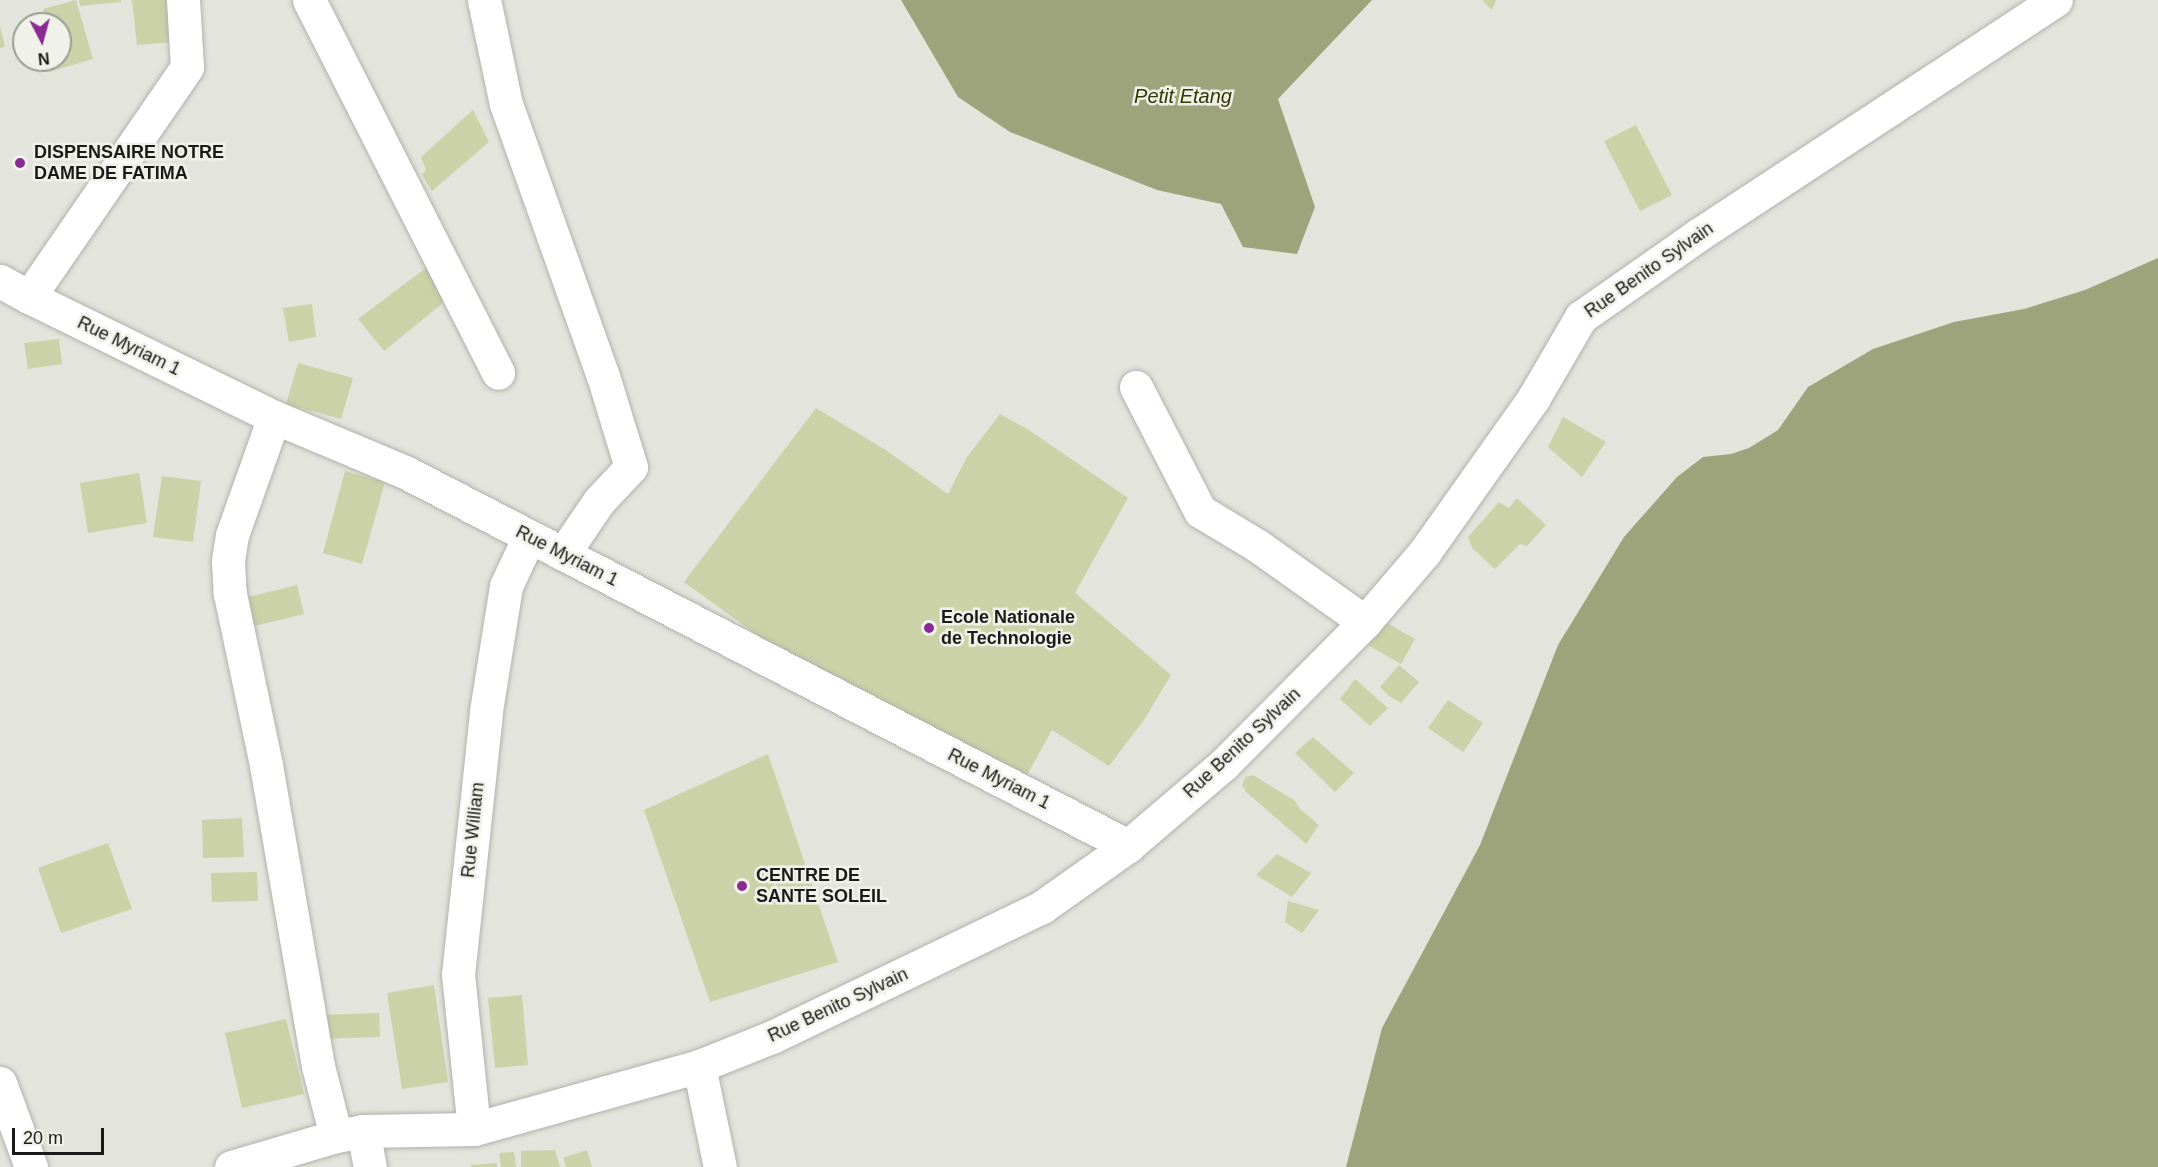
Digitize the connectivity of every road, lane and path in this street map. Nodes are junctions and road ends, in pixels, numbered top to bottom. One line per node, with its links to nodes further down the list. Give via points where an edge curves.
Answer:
1 (183, 0): 5 (street, via 187,67)
2 (309, 0): 6 (street)
3 (484, 0): 10 (street, via 506,104 603,376 631,467 599,501)
4 (2040, 5): 11 (street, Rue Benito Sylvain, via 1581,317 1526,409 1424,553)
5 (8, 279): 8 (street, Rue Myriam 1)
6 (498, 373)
7 (1136, 387): 11 (street, via 1200,511 1258,546)
8 (274, 417): 9 (street, Rue Myriam 1, via 407,473); 16 (street, via 232,535 228,561 230,594 266,765 318,1066)
9 (529, 537): 10 (street, Rue Myriam 1); 15 (street, Rue William, via 506,586 486,711 458,975)
10 (563, 554): 12 (street, Rue Myriam 1)
11 (1365, 622): 12 (street, Rue Benito Sylvain, via 1224,764)
12 (1128, 846): 13 (street, Rue Benito Sylvain, via 1042,907 804,1022)
13 (699, 1066): 15 (street, Rue Benito Sylvain); 20 (street)
14 (0, 1083): 17 (street)
15 (474, 1129): 16 (street, Rue Benito Sylvain)
16 (349, 1134): 18 (street, Rue Benito Sylvain); 19 (street)
17 (31, 1167)
18 (231, 1167)
19 (370, 1167)
20 (720, 1167)

